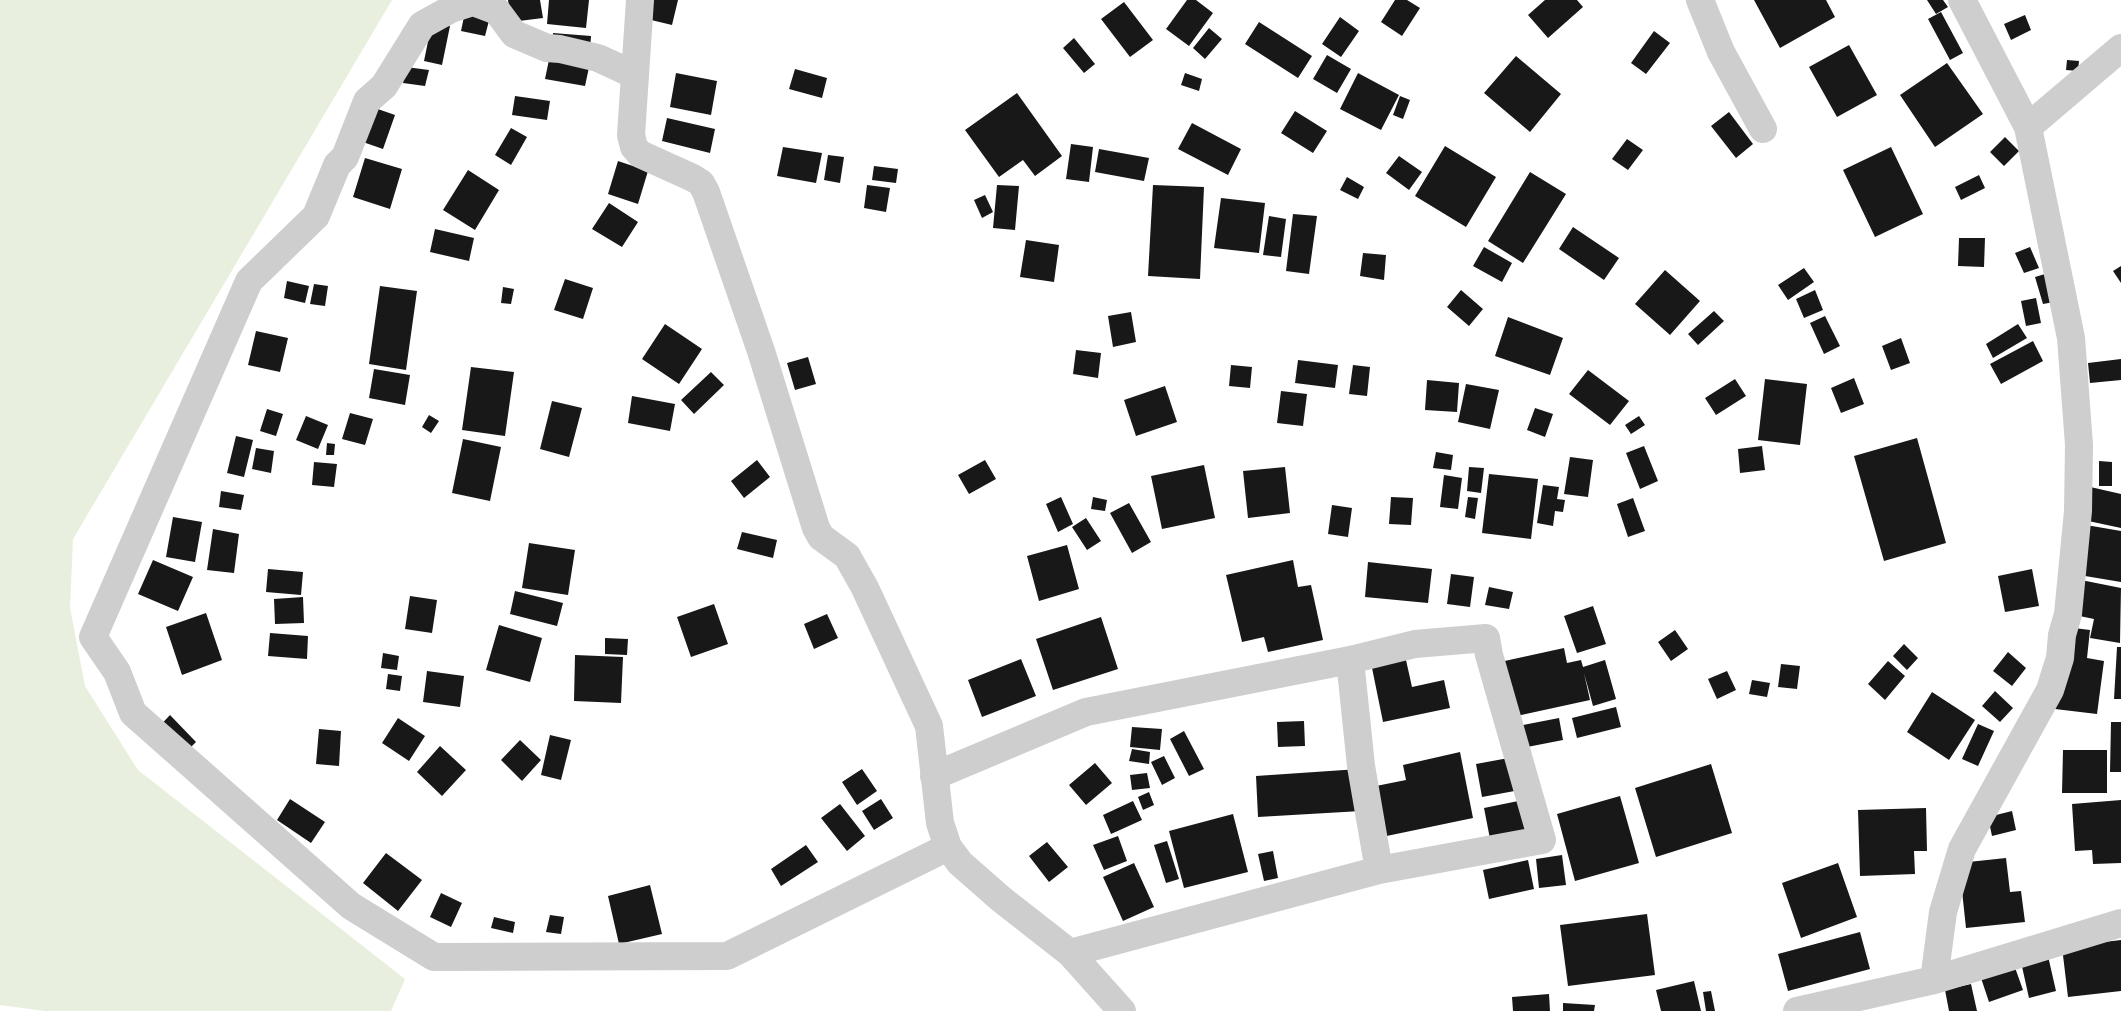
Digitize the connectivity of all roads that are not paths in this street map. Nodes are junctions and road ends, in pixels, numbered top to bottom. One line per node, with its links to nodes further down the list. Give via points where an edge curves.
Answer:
1 (640, 0): 6 (street)
2 (1700, 0): 8 (street, via 1721,52)
3 (1962, 0): 7 (street)
4 (448, 5): 6 (street, via 473,2 498,11 514,34 548,48 598,58); 11 (street, via 422,25 384,86 367,101 345,157 337,165 316,216 249,281 93,637 117,672 133,713 351,906 434,957 727,956)
5 (2121, 48): 7 (street)
6 (635, 75): 10 (street, via 634,147 640,154 702,183 761,351 816,528 821,536 847,556 865,588 929,726)
7 (2028, 127): 15 (street, via 2071,338 2079,445 2073,572 2060,658 2050,690 1962,849 1943,912)
8 (1763, 129)
9 (1350, 660): 10 (street, via 1086,712); 12 (street, via 1361,766); 12 (street, via 1415,644 1486,638 1488,655 1542,840)
10 (934, 776): 11 (street, via 940,823)
11 (948, 847): 14 (street, via 960,864)
12 (1379, 870): 14 (street)
13 (2121, 923): 15 (street)
14 (1070, 953): 16 (street)
15 (1934, 980): 17 (street)
16 (1122, 1011)
17 (1797, 1011)

